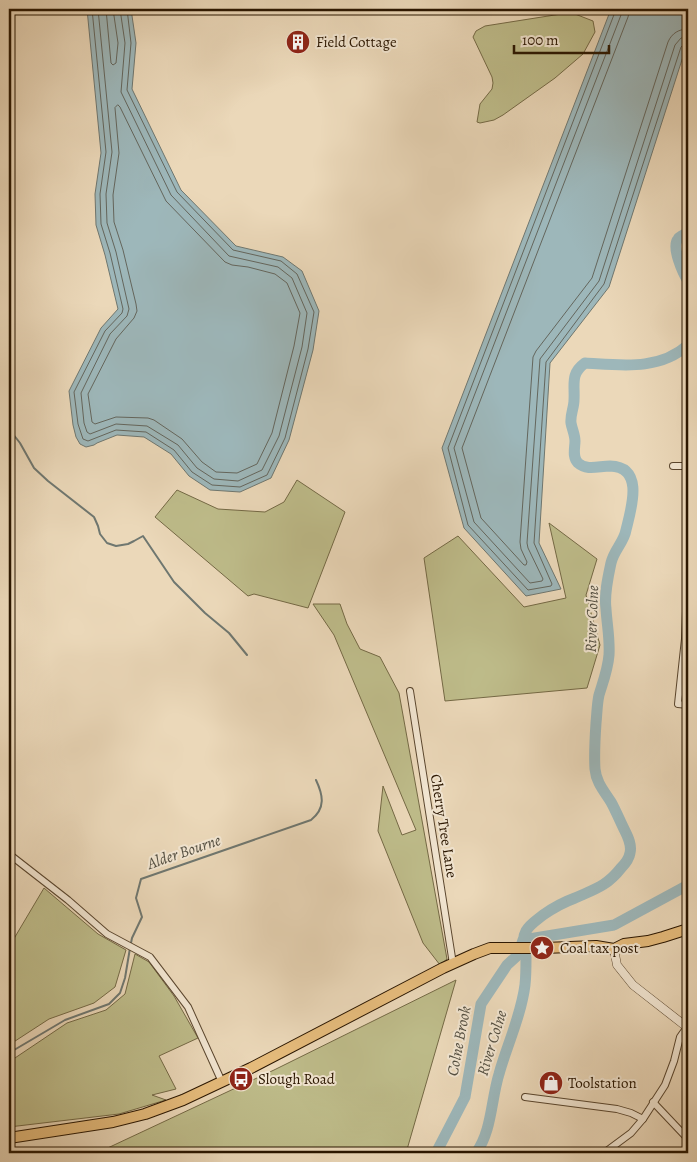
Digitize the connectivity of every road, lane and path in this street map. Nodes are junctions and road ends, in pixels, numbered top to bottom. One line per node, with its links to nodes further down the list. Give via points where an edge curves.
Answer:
1 (673, 466): 2 (street)
2 (688, 466)
3 (688, 558): 5 (street, via 685,639 678,704)
4 (410, 691): 9 (street, Cherry Tree Lane)
5 (688, 705)
6 (9, 854): 11 (street, via 107,934 150,957 188,1007)
7 (688, 929): 8 (main road)
8 (614, 949): 9 (main road, via 596,946 490,948); 10 (street, via 617,965 633,985)
9 (453, 964): 11 (main road)
10 (688, 1027): 13 (street, via 680,1037 665,1084)
11 (222, 1082): 15 (main road, via 145,1114)
12 (525, 1097): 14 (street, via 617,1110 632,1113)
13 (653, 1102): 14 (street); 16 (street)
14 (643, 1120): 17 (street)
15 (9, 1138)
16 (688, 1140)
17 (604, 1153)

